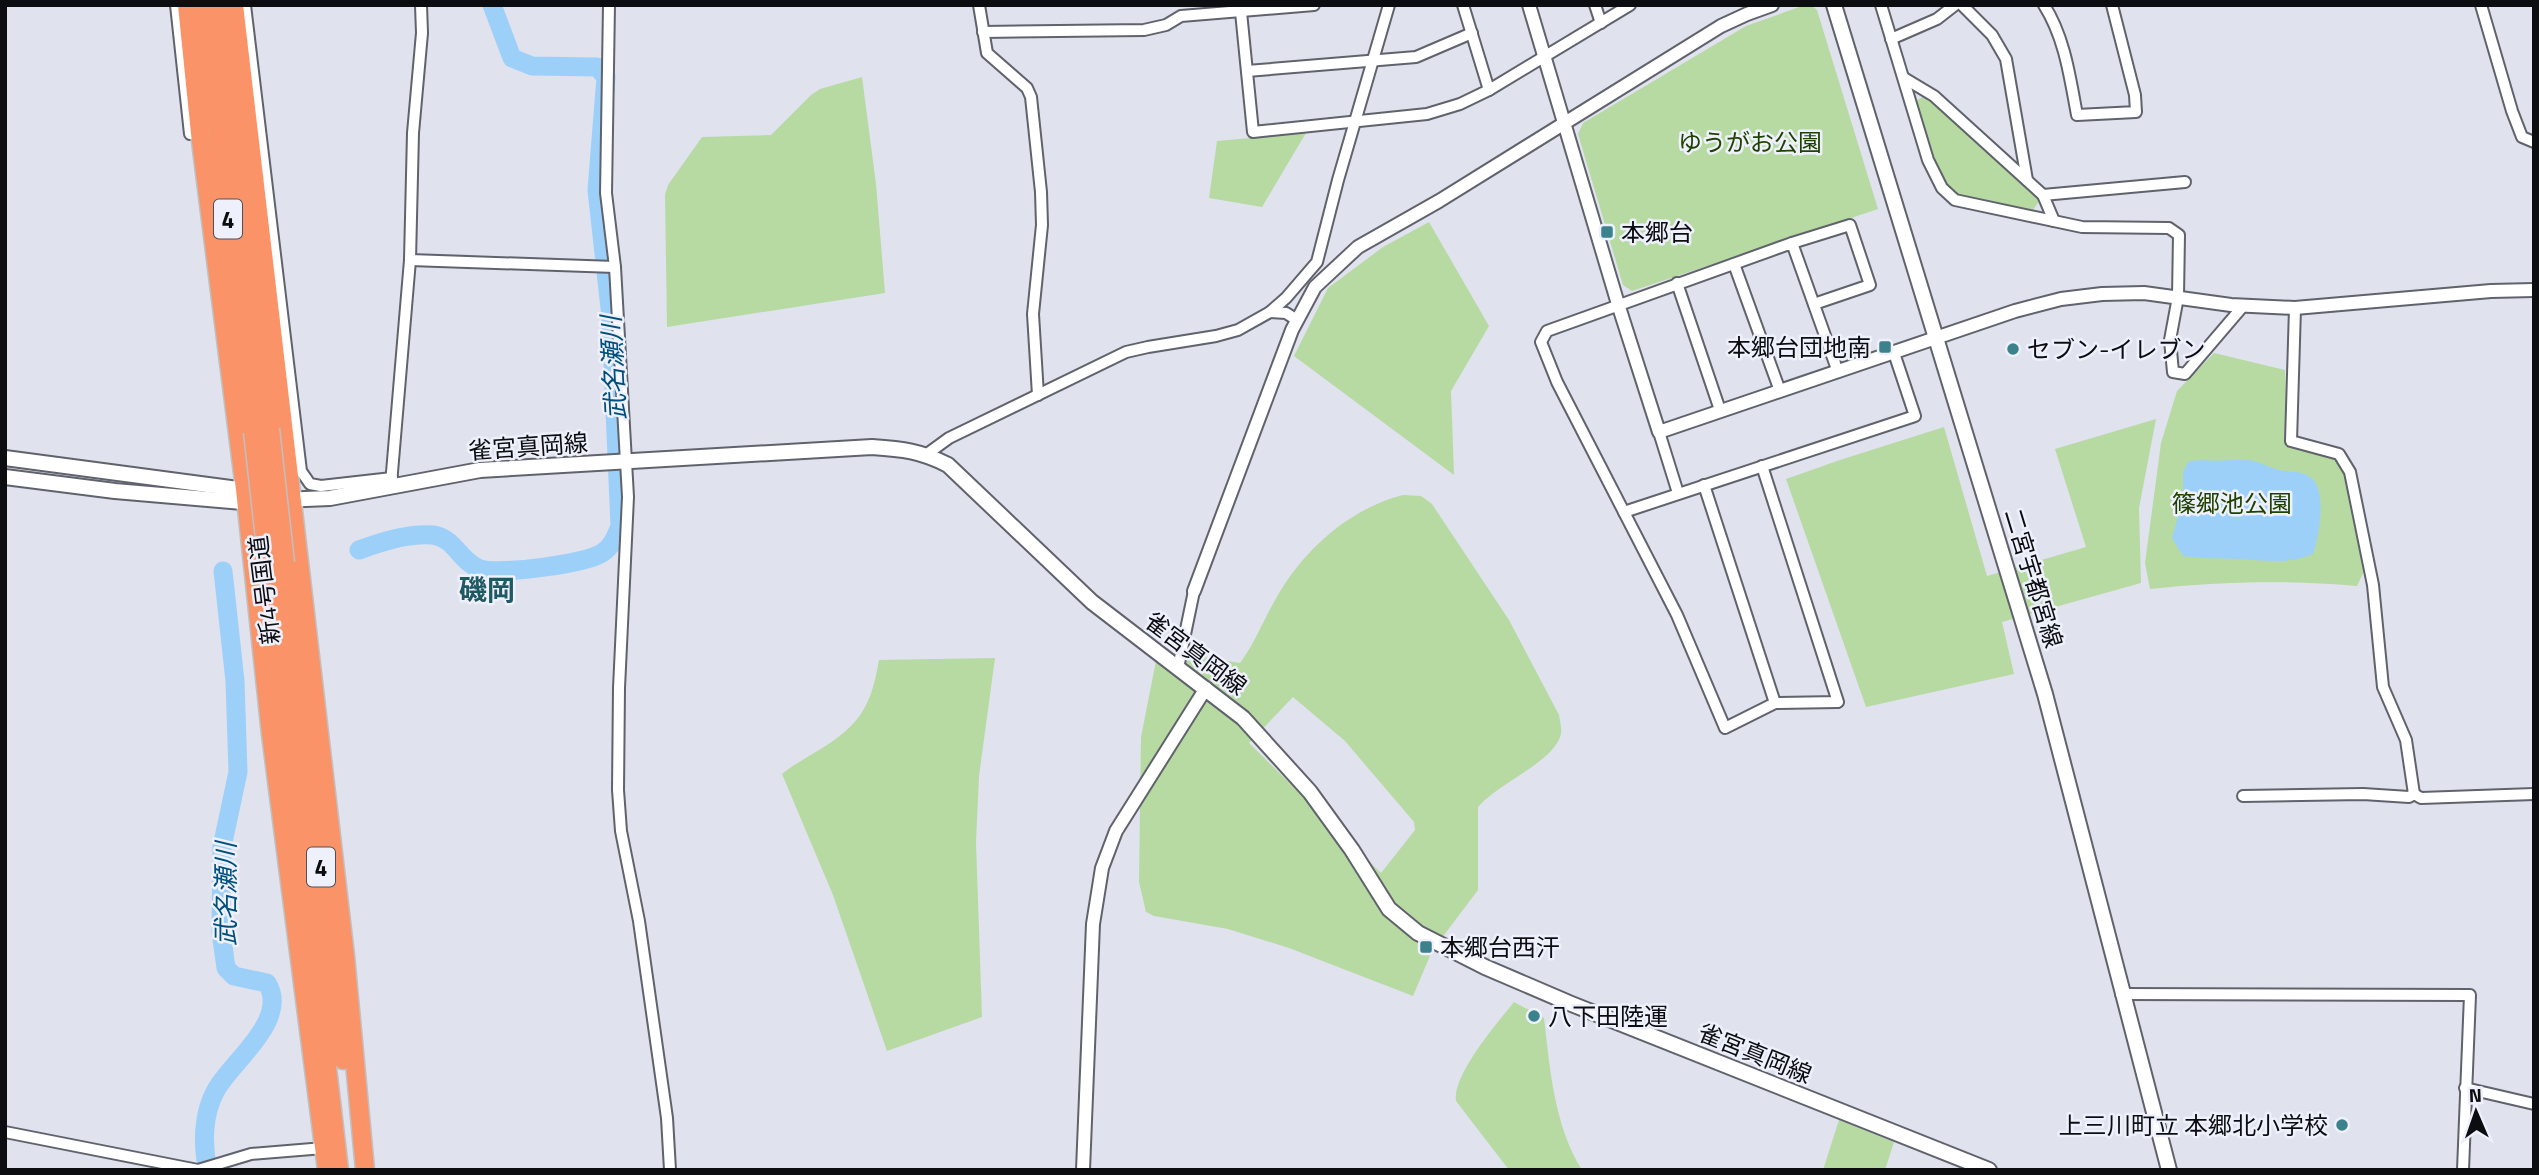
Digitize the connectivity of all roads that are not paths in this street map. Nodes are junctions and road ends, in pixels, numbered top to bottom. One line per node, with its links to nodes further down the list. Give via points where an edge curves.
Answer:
1 (176, 5): 36 (street)
2 (187, 5): 71 (highway)
3 (203, 5): 61 (highway, 新4号国道 / 4)
4 (219, 5): 61 (highway, 新4号国道 / 4)
5 (234, 5): 72 (highway)
6 (245, 5): 68 (street, via 301,471 310,484 321,486)
7 (421, 5): 43 (street)
8 (610, 5): 45 (street, via 606,193)
9 (979, 5): 26 (street)
10 (1314, 5): 24 (street)
11 (1389, 5): 30 (street)
12 (1463, 5): 27 (street)
13 (1528, 5): 29 (street)
14 (1595, 5): 25 (street)
15 (1630, 5): 25 (street)
16 (1772, 5): 35 (street, via 1721,26)
17 (1834, 5): 55 (main road, 二宮宇都宮線)
18 (1881, 5): 28 (street)
19 (1955, 5): 28 (street, via 1937,19)
20 (1962, 5): 38 (street, via 1992,35 2006,59)
21 (2044, 5): 23 (street, via 2065,54 2077,116 2136,111)
22 (2481, 5): 37 (street, via 2522,137)
23 (2115, 6)
24 (1241, 12): 26 (street, via 1181,16 1166,26 1144,30); 31 (street)
25 (1601, 23): 29 (street)
26 (983, 32): 59 (street, via 987,53 1027,88 1031,97 1042,225 1033,314)
27 (1472, 33): 30 (street, via 1416,57); 33 (street)
28 (1891, 39): 32 (street)
29 (1544, 58): 33 (street); 35 (street)
30 (1372, 61): 31 (street); 34 (street)
31 (1247, 71): 34 (street, via 1253,132)
32 (1904, 78): 38 (street, via 1934,96); 41 (street, via 1928,160 1942,188 1955,200)
33 (1489, 90): 34 (street, via 1427,114)
34 (1354, 123): 53 (street, via 1317,262)
35 (1564, 123): 49 (street); 54 (street, via 1358,247 1315,287)
36 (190, 134)
37 (2534, 142)
38 (2028, 180): 40 (street)
39 (2185, 181): 40 (street)
40 (2043, 195): 41 (street)
41 (2054, 221): 48 (street, via 2082,227 2169,228 2179,235)
42 (1792, 243): 44 (street); 50 (street); 50 (street, via 1850,225 1870,285)
43 (410, 260): 45 (street); 68 (street)
44 (1734, 264): 46 (street); 58 (street)
45 (615, 267): 65 (street)
46 (1677, 283): 49 (street); 60 (street)
47 (2534, 290): 52 (street)
48 (2178, 297): 51 (street); 51 (street, via 2170,340 2173,372 2185,373); 55 (street, via 2144,293 2060,299)
49 (1618, 304): 62 (street); 73 (street, via 1547,331 1541,342 1556,382)
50 (1814, 304): 57 (street)
51 (2244, 305): 52 (street)
52 (2295, 308): 79 (street, via 2291,441 2339,454 2350,472 2373,585 2383,687 2406,740)
53 (1270, 312): 54 (street, via 1286,313); 59 (street, via 1238,330 1126,352)
54 (1297, 320): 75 (street)
55 (1938, 339): 56 (street); 82 (main road, 二宮宇都宮線, via 2045,694)
56 (1894, 353): 57 (street); 66 (street, via 1915,415)
57 (1838, 372): 58 (street)
58 (1780, 391): 60 (street)
59 (1038, 395): 63 (street, via 949,438)
60 (1720, 410): 62 (street)
61 (262, 431): 74 (highway, 新4号国道 / 4, bridge)
62 (1658, 432): 70 (street)
63 (927, 454): 65 (main road, 雀宮真岡線, via 872,447); 76 (main road, 雀宮真岡線, via 948,466 1092,602)
64 (5, 458): 71 (main road, 雀宮真岡線)
65 (627, 463): 68 (main road, 雀宮真岡線, via 480,470); 91 (street, via 618,790 667,1118)
66 (1762, 466): 69 (street); 78 (street, via 1838,702)
67 (5, 477): 71 (main road, 雀宮真岡線, via 115,491)
68 (391, 483): 72 (main road, 雀宮真岡線, via 330,498)
69 (1704, 485): 70 (street); 78 (street)
70 (1678, 493): 73 (street)
71 (246, 497): 72 (main road, 雀宮真岡線); 86 (highway)
72 (292, 499): 90 (highway)
73 (1624, 512): 78 (street, via 1677,615 1725,729)
74 (277, 564): 88 (highway, 新4号国道 / 4); 89 (highway, 新4号国道 / 4)
75 (1194, 591): 76 (street)
76 (1178, 667): 77 (main road, 雀宮真岡線)
77 (1206, 688): 92 (street, via 1116,831 1102,867 1093,924); 93 (main road, 雀宮真岡線, via 1275,751 1352,850 1381,899 1418,933 1569,1003)
78 (1775, 704)
79 (2414, 794): 80 (street, via 2421,798); 81 (street)
80 (2534, 794)
81 (2243, 796)
82 (2122, 994): 83 (street, via 2470,995); 94 (main road, 二宮宇都宮線)
83 (2465, 1088): 84 (street); 95 (street)
84 (2534, 1104)
85 (5, 1132): 86 (street, via 198,1170 251,1154)
86 (324, 1148): 87 (highway)
87 (327, 1170)
88 (339, 1170)
89 (356, 1170)
90 (365, 1170)
91 (670, 1170)
92 (1083, 1170)
93 (1989, 1170)
94 (2169, 1170)
95 (2463, 1170)

